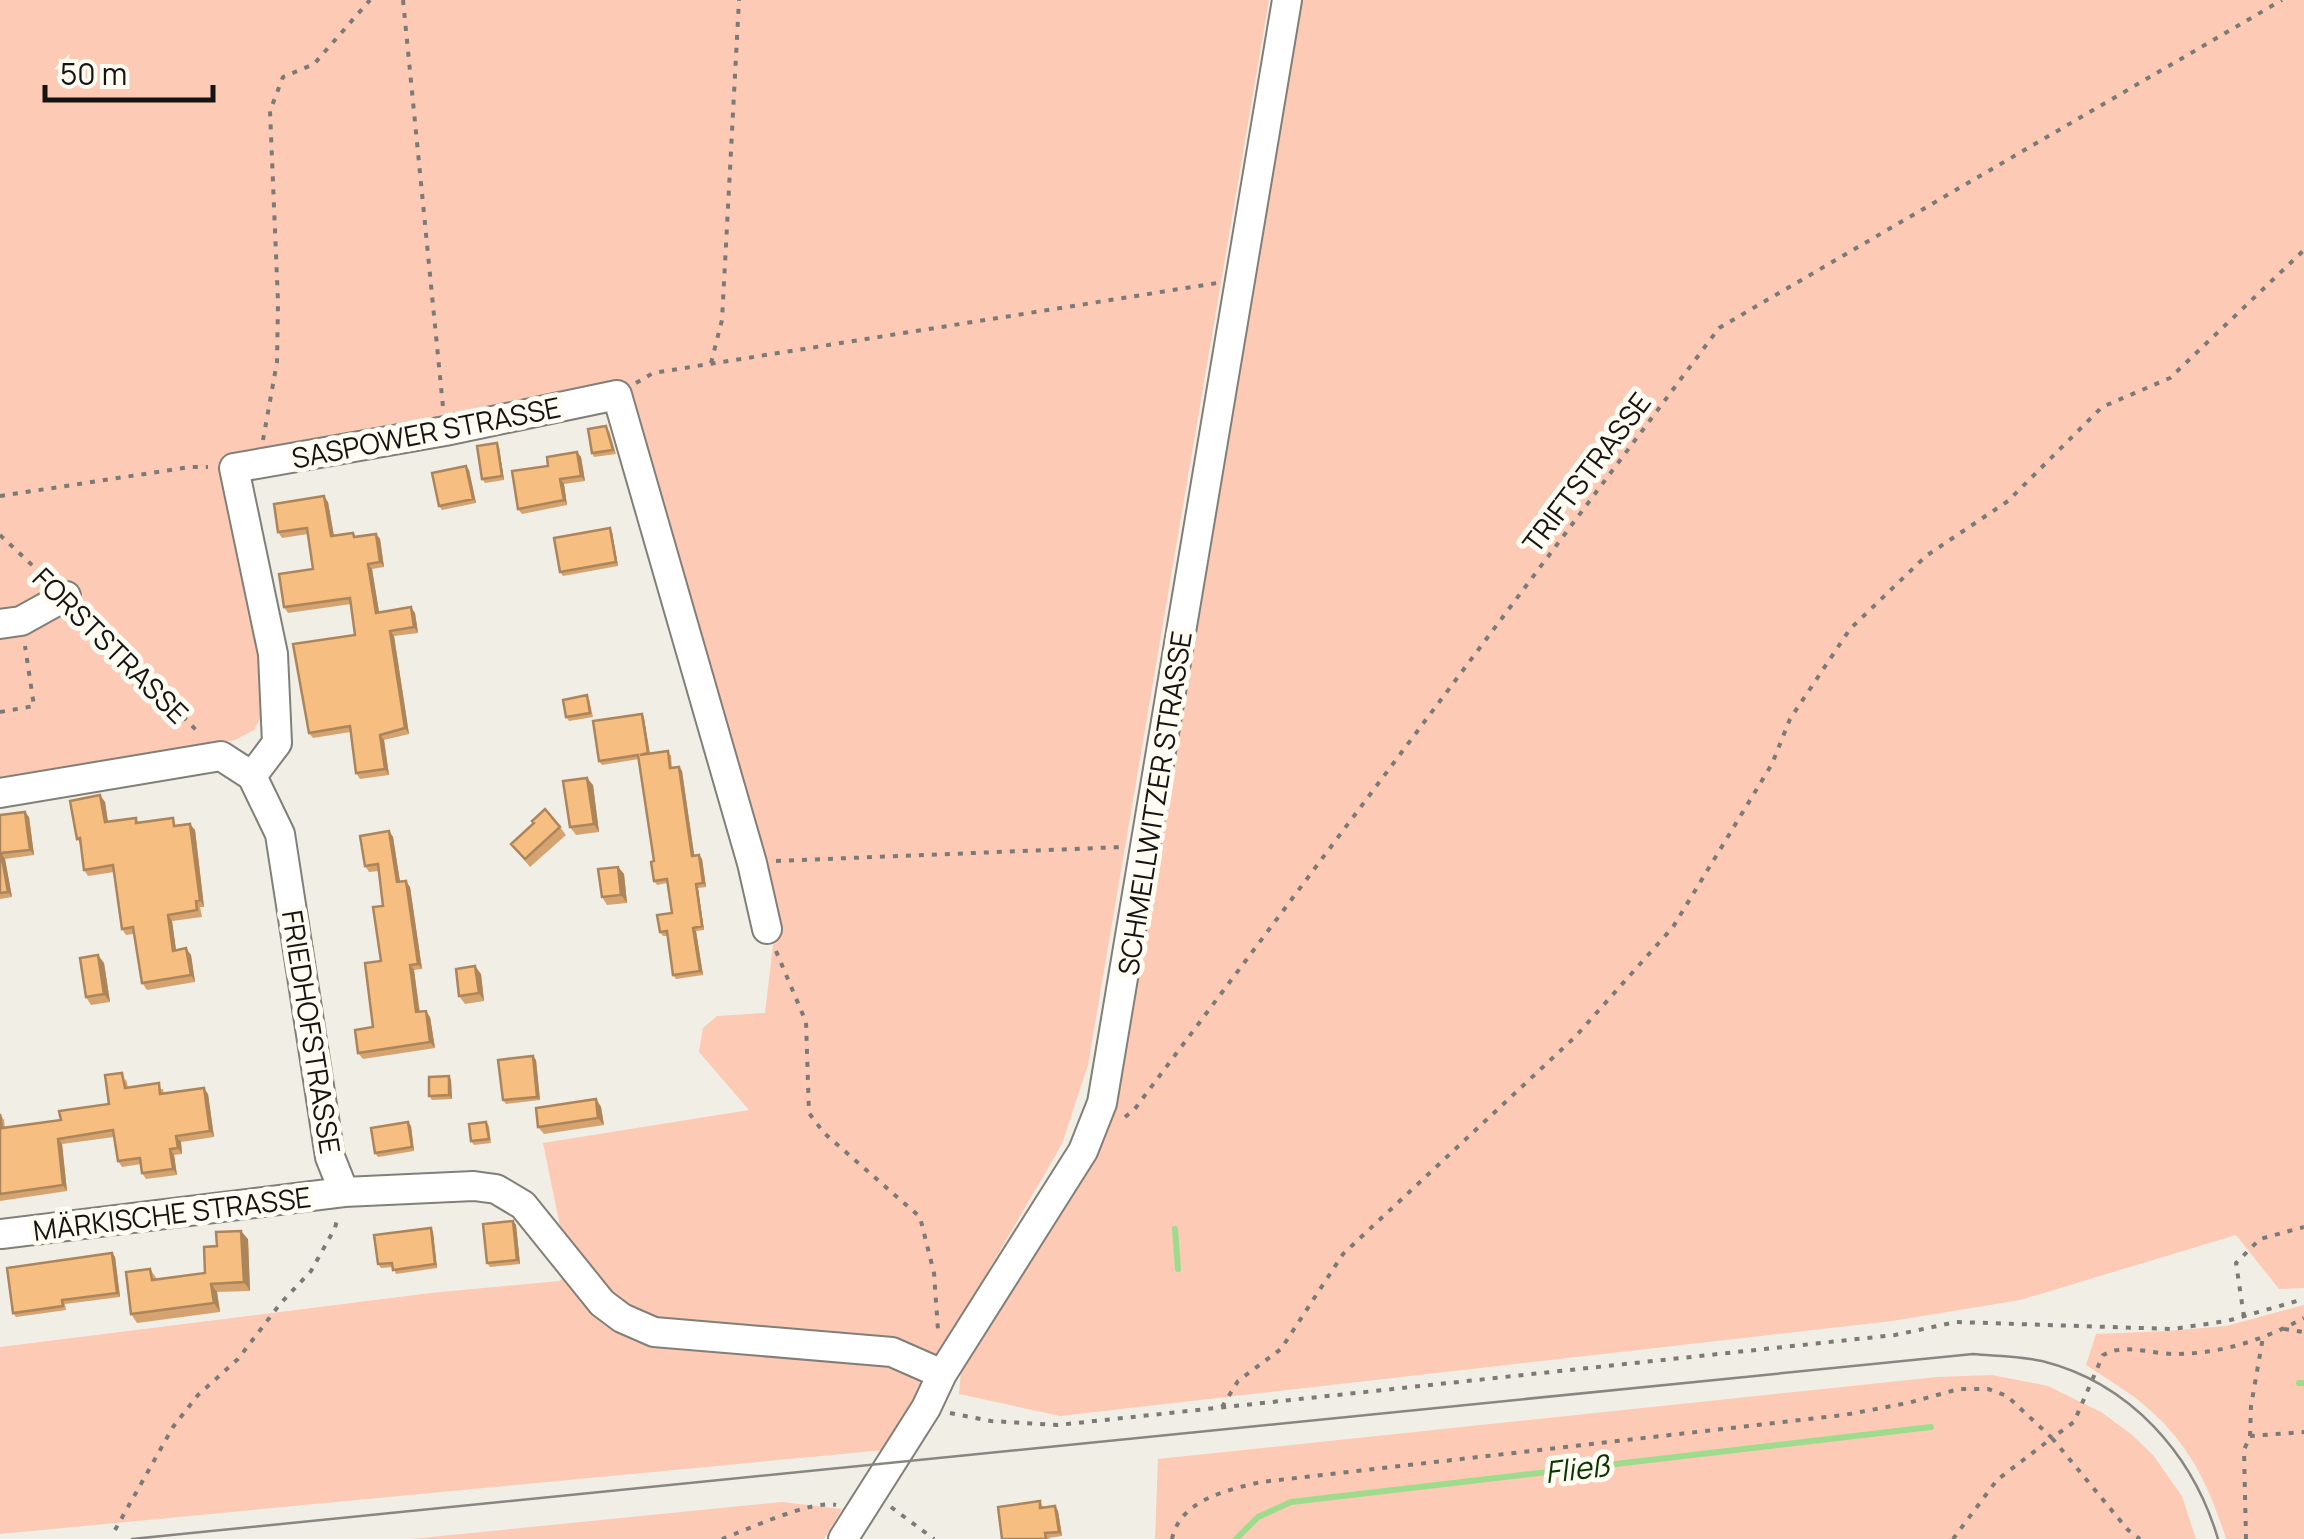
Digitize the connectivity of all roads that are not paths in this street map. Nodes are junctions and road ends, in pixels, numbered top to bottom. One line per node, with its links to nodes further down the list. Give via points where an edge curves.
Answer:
1 (1286, 0): 9 (street, SCHMELLWITZER STRASSE, via 1102,1103 1083,1151)
2 (66, 596): 3 (street)
3 (11, 623)
4 (252, 776): 5 (street, FORSTSTRASSE, via 221,756); 6 (street, SASPOWER STRASSE, via 277,742 274,654 245,466 617,395); 7 (street, FRIEDHOFSTRASSE, via 280,834 330,1157)
5 (0, 792)
6 (767, 929)
7 (344, 1192): 8 (street, MÄRKISCHE STRASSE); 9 (street, FRIEDHOFSTRASSE, via 496,1189 523,1205 602,1303 654,1332 892,1352)
8 (0, 1234)
9 (942, 1374): 10 (street, SCHMELLWITZER STRASSE)
10 (842, 1539)

